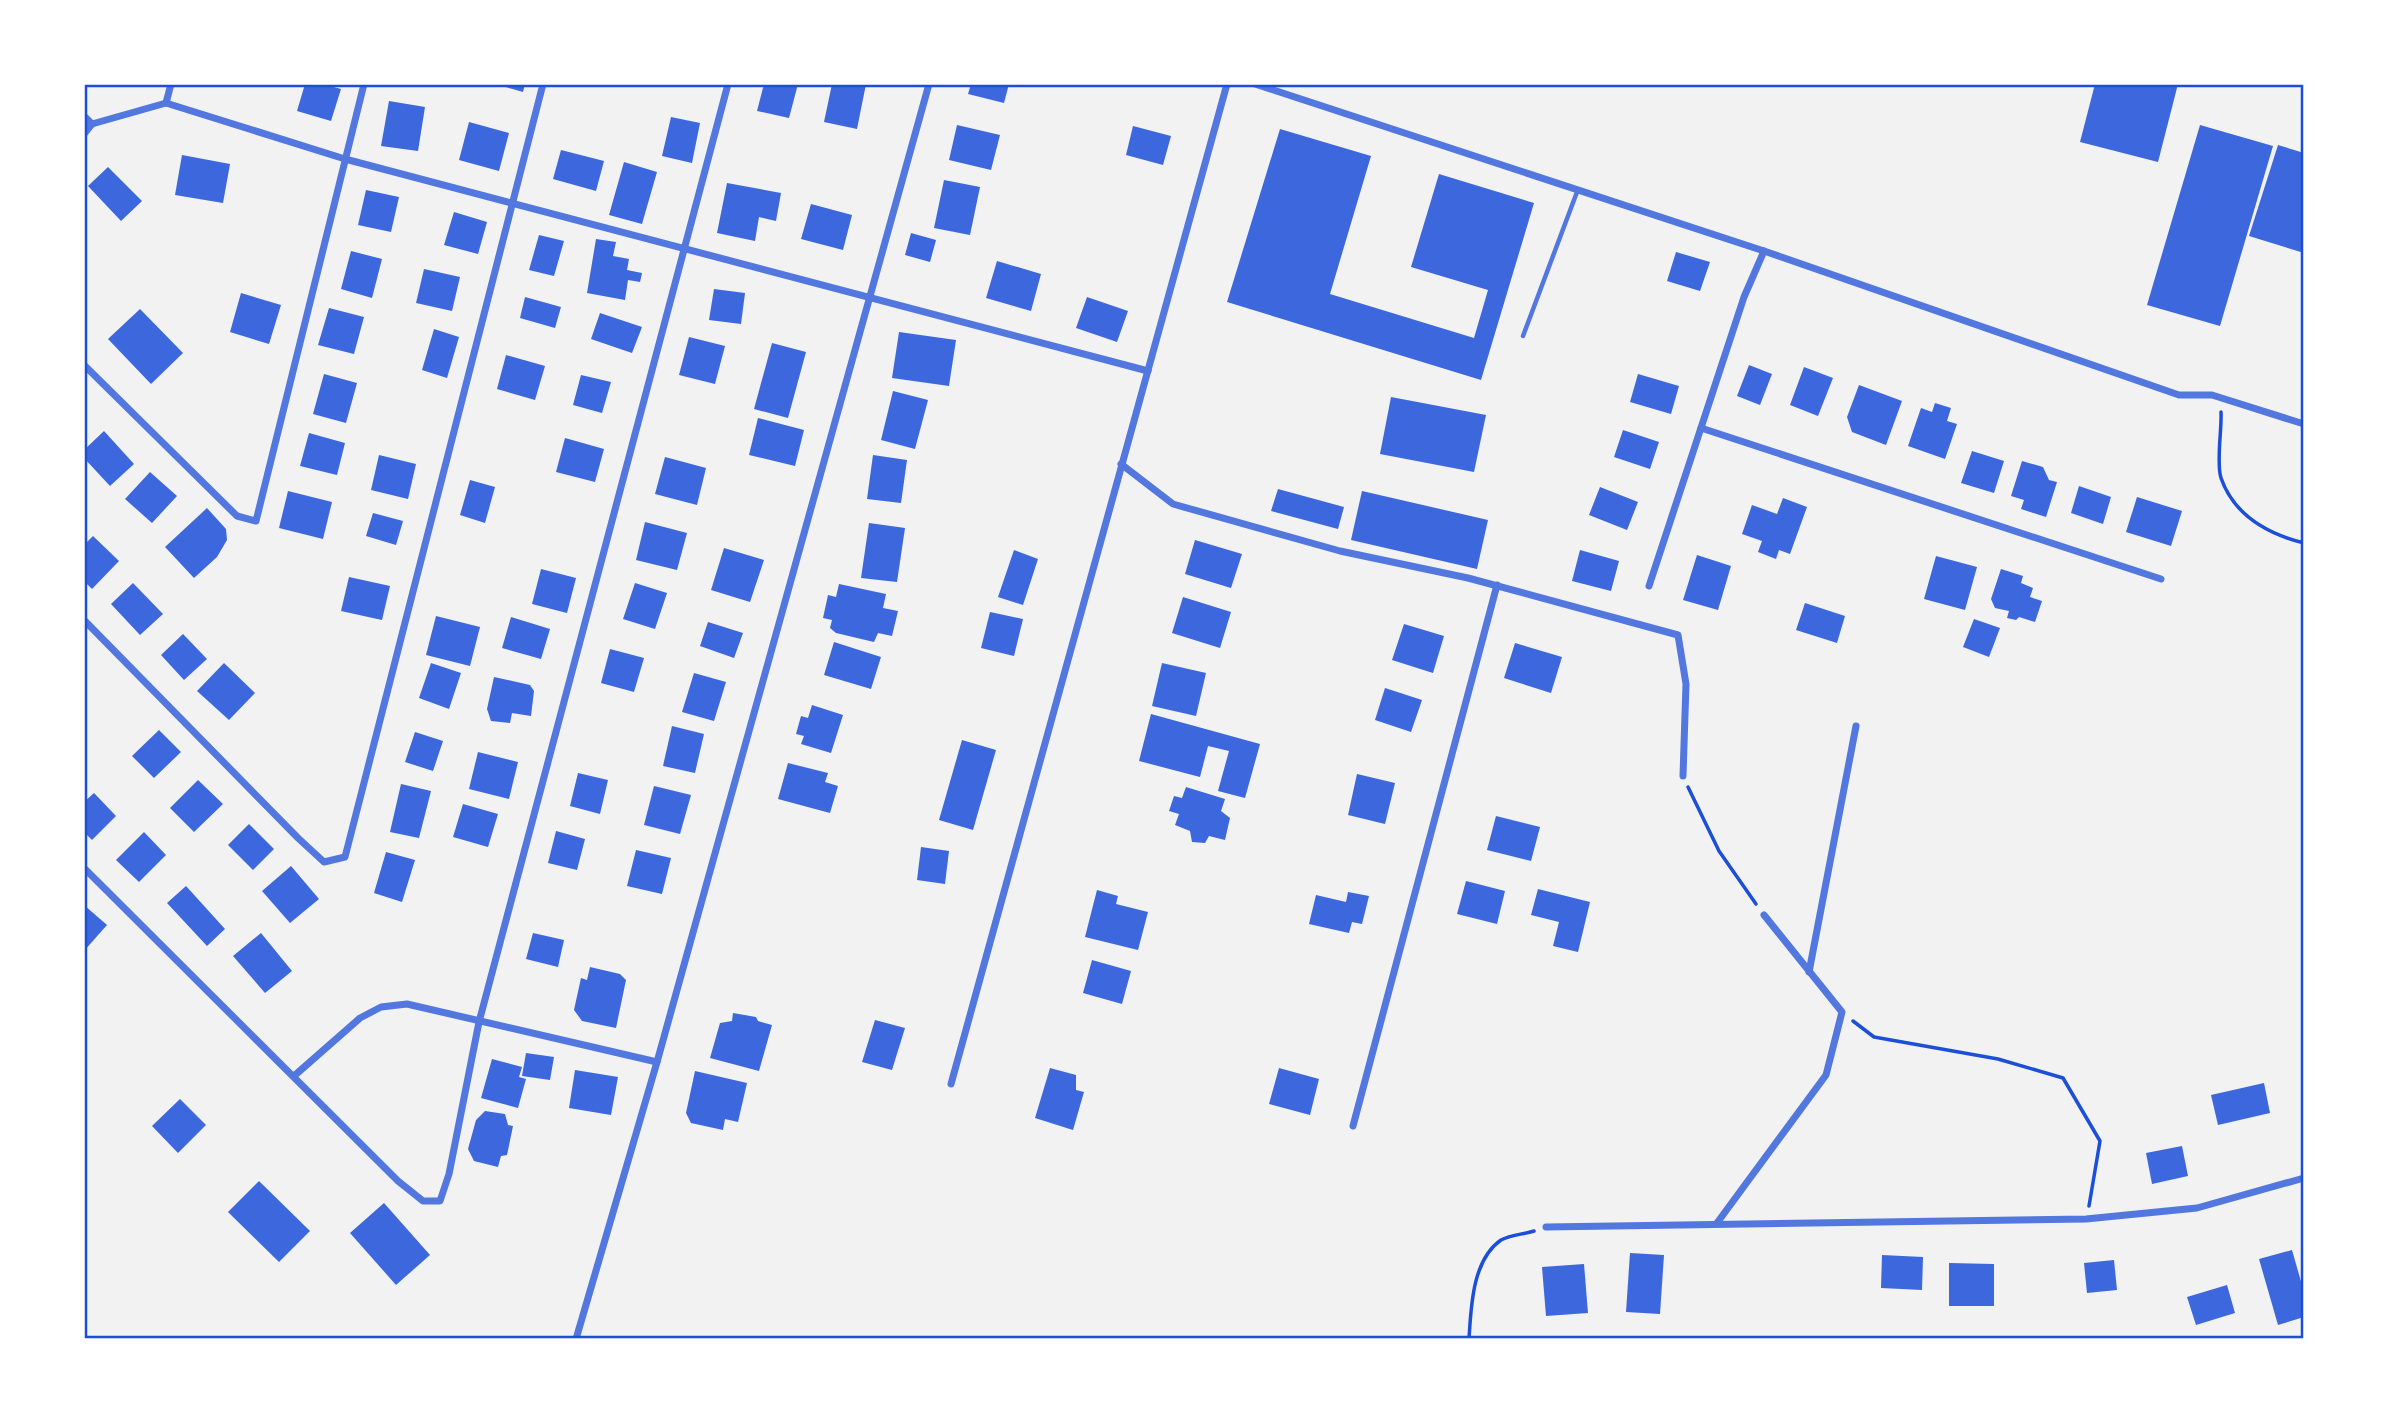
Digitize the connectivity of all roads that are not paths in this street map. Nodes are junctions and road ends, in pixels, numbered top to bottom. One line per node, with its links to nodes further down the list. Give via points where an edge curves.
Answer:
1 (171, 84): 8 (street)
2 (364, 84): 12 (street)
3 (543, 84): 14 (street)
4 (728, 84): 15 (street)
5 (929, 84): 17 (street)
6 (1227, 84): 20 (street)
7 (1255, 84): 13 (street)
8 (166, 103): 10 (street); 12 (street)
9 (84, 116): 10 (street)
10 (92, 124): 11 (street)
11 (84, 134)
12 (345, 159): 14 (street); 19 (street, via 256,520 237,516)
13 (1577, 192): 16 (street); 18 (lane)
14 (512, 202): 15 (street); 27 (street, via 345,857 324,862 306,846)
15 (685, 247): 17 (street); 33 (street)
16 (1764, 251): 21 (street, via 2179,394 2212,395); 22 (street)
17 (867, 298): 20 (street); 34 (street)
18 (1523, 336)
19 (84, 365)
20 (1148, 371): 23 (street)
21 (2304, 424)
22 (1701, 428): 24 (street); 26 (street)
23 (1121, 464): 25 (street, via 1173,504 1340,551); 36 (street)
24 (2161, 579)
25 (1497, 585): 29 (street, via 1678,635 1686,684); 37 (street)
26 (1649, 586)
27 (84, 620)
28 (1856, 726): 32 (street)
29 (1683, 776)
30 (84, 868): 35 (street)
31 (1764, 915): 32 (street)
32 (1809, 972): 39 (street, via 1842,1013 1826,1075)
33 (479, 1022): 34 (street); 35 (street, via 407,1004 381,1007 360,1018); 35 (street, via 440,1201 423,1201 398,1181)
34 (657, 1062): 41 (street)
35 (294, 1076)
36 (950, 1084)
37 (1353, 1126)
38 (2304, 1178): 39 (street, via 2197,1208 2087,1219)
39 (1717, 1223): 40 (street)
40 (1546, 1227)
41 (576, 1339)

